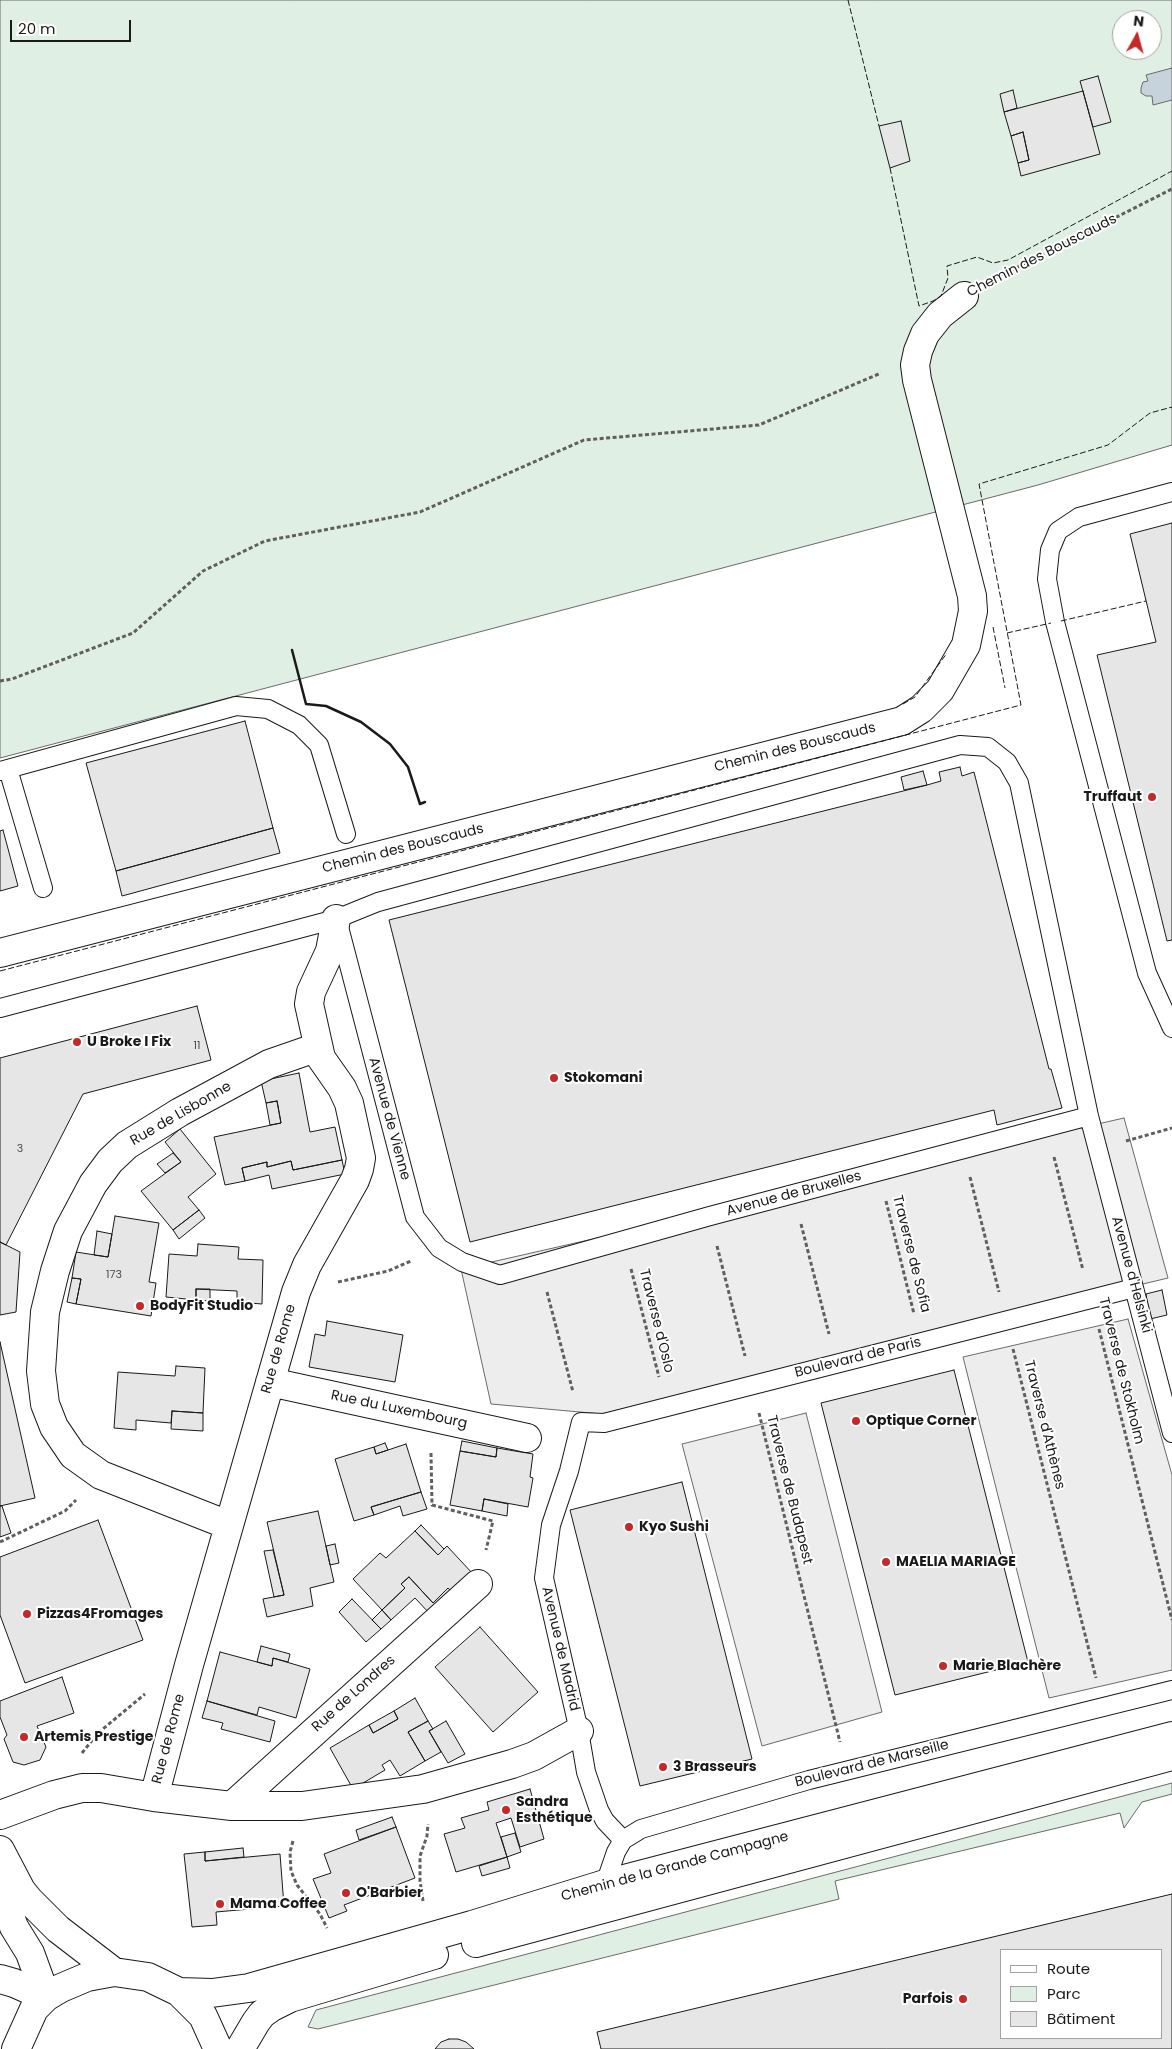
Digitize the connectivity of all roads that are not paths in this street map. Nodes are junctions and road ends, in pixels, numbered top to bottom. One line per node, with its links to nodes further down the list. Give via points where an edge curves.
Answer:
1 (964, 296): 7 (street, Chemin des Bouscauds, via 940,315 925,334 915,365 973,611 966,645 940,690 921,709 902,721)
2 (1172, 492): 9 (lane, via 1079,517 1058,531 1050,550 1047,579 1148,973)
3 (4, 770): 4 (lane, via 236,706 268,709 299,725 319,745); 5 (lane)
4 (346, 834)
5 (44, 888)
6 (336, 919): 8 (lane, Avenue d'Helsinki); 10 (street, Rue de Rome, via 330,951 311,992 309,1004); 11 (lane, Avenue d'Helsinki, via 378,902 960,745 988,747 1007,762 1020,783); 12 (lane, Avenue de Vienne, via 415,1217 439,1248 462,1262)
7 (0, 953)
8 (0, 1008)
9 (1172, 1028)
10 (318, 1047): 14 (street, Rue de Rome, via 321,1058 349,1103 361,1158 355,1180 307,1264); 18 (street, Rue de Lisbonne, via 269,1064 180,1112 127,1145 110,1161 93,1184 68,1231 45,1312 41,1354 45,1404 54,1427 73,1455 101,1474)
11 (1089, 1116): 12 (lane, Avenue de Bruxelles); 13 (lane, Avenue d'Helsinki)
12 (500, 1275)
13 (1134, 1288): 15 (lane, Boulevard de Paris, via 604,1423); 16 (lane, Avenue d'Helsinki)
14 (270, 1382): 17 (street, Rue du Luxembourg); 18 (street, Rue de Rome)
15 (581, 1422): 21 (lane, Avenue de Madrid, via 551,1525 544,1578)
16 (1172, 1433)
17 (527, 1438)
18 (228, 1525): 24 (street, Rue de Rome)
19 (478, 1584): 25 (street, Rue de Londres)
20 (1172, 1690): 27 (lane, Boulevard de Marseille, via 846,1770 641,1829)
21 (579, 1732): 25 (street, via 534,1756 423,1789 302,1806); 27 (lane, Avenue de Madrid, via 586,1772 599,1810)
22 (1172, 1736): 30 (street, Chemin de la Grande Campagne)
23 (1172, 1756): 37 (street, Chemin de la Grande Campagne, via 485,1940 290,1998 262,2014)
24 (154, 1797): 25 (street); 26 (street, via 82,1788)
25 (232, 1806)
26 (0, 1815)
27 (623, 1840): 30 (lane)
28 (0, 1850): 31 (street, via 29,1900 58,1929)
29 (0, 1878): 34 (street, via 14,1927 30,1953)
30 (605, 1884): 33 (street, Chemin de la Grande Campagne, via 248,1988 212,1993)
31 (114, 1972): 33 (street, via 148,1977); 34 (street, via 87,1977)
32 (0, 1979): 34 (street)
33 (178, 1992): 36 (street, via 203,2016)
34 (46, 1997): 35 (street, via 34,2009)
35 (16, 2049)
36 (218, 2049)
37 (240, 2049)

